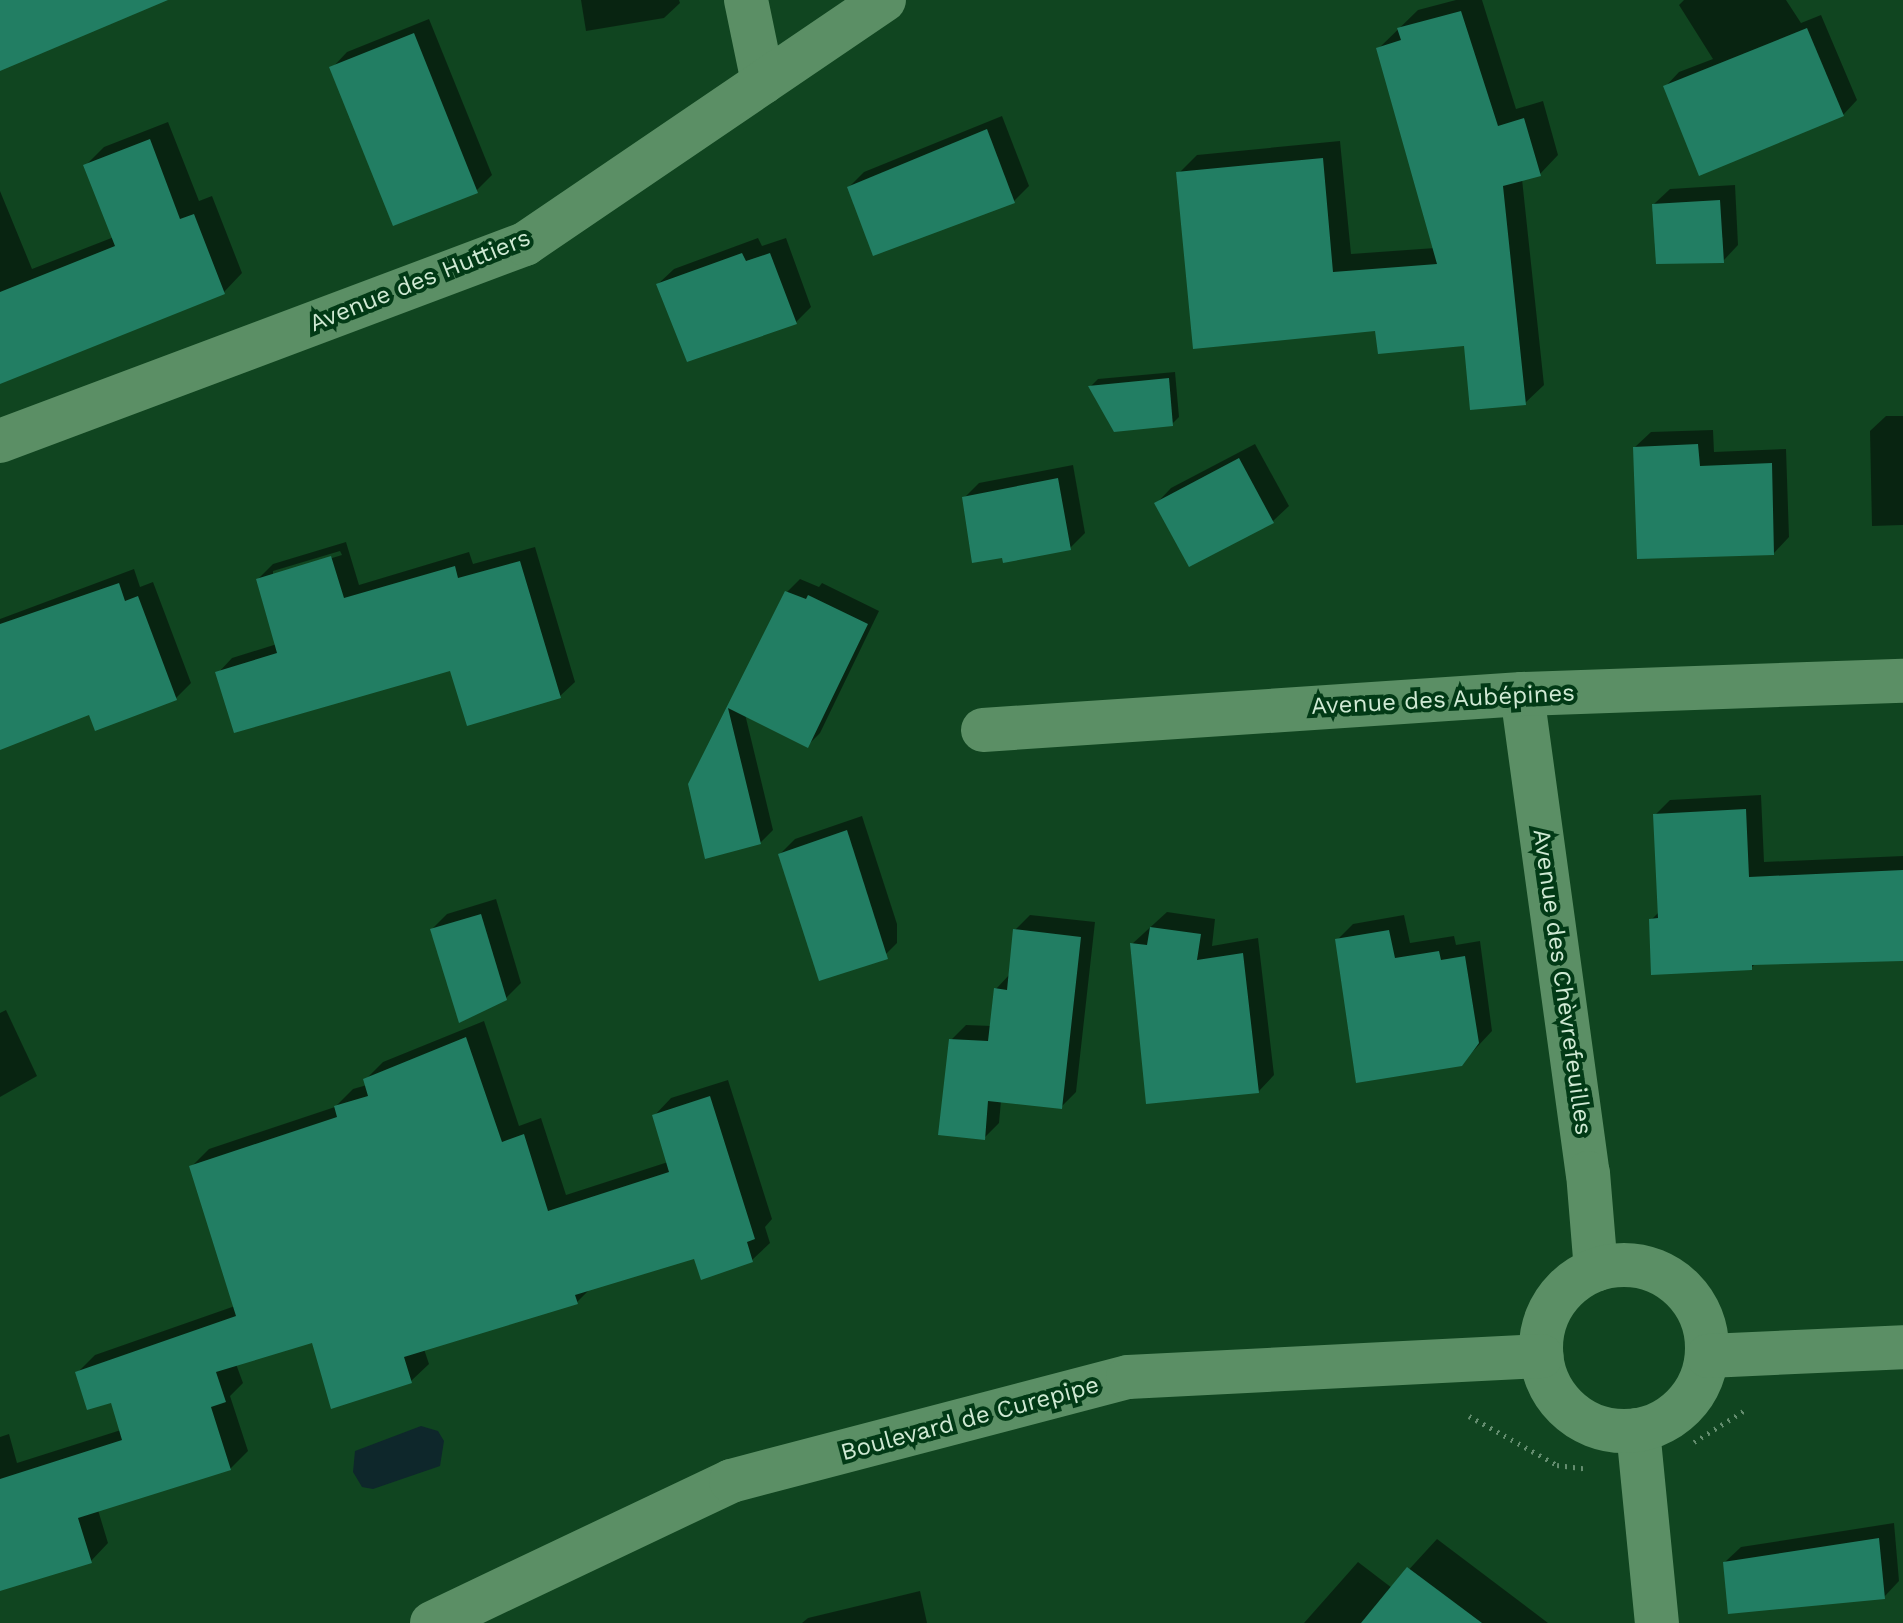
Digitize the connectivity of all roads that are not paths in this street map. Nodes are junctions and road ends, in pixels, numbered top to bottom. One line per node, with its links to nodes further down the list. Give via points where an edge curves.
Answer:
1 (746, 0): 3 (street)
2 (884, 0): 3 (street, Avenue des Huttiers)
3 (763, 82): 4 (street, Avenue des Huttiers, via 525,244)
4 (0, 441)
5 (1903, 681): 6 (street, Avenue des Aubépines)
6 (1522, 694): 7 (street, Avenue des Aubépines); 8 (street, Avenue des Chèvrefeuilles, via 1588,1173)
7 (983, 730)
8 (1596, 1270): 10 (street, via 1572,1283 1553,1304 1542,1329); 11 (street, via 1623,1265 1651,1269 1676,1282 1695,1303 1706,1328)
9 (1903, 1347): 11 (street)
10 (1541, 1356): 12 (street, via 1548,1382 1563,1405 1610,1430); 13 (street, Boulevard de Curepipe, via 1128,1377 731,1481)
11 (1708, 1356): 12 (street, via 1700,1383 1685,1405 1663,1422)
12 (1638, 1430): 14 (street)
13 (432, 1623)
14 (1657, 1623)

